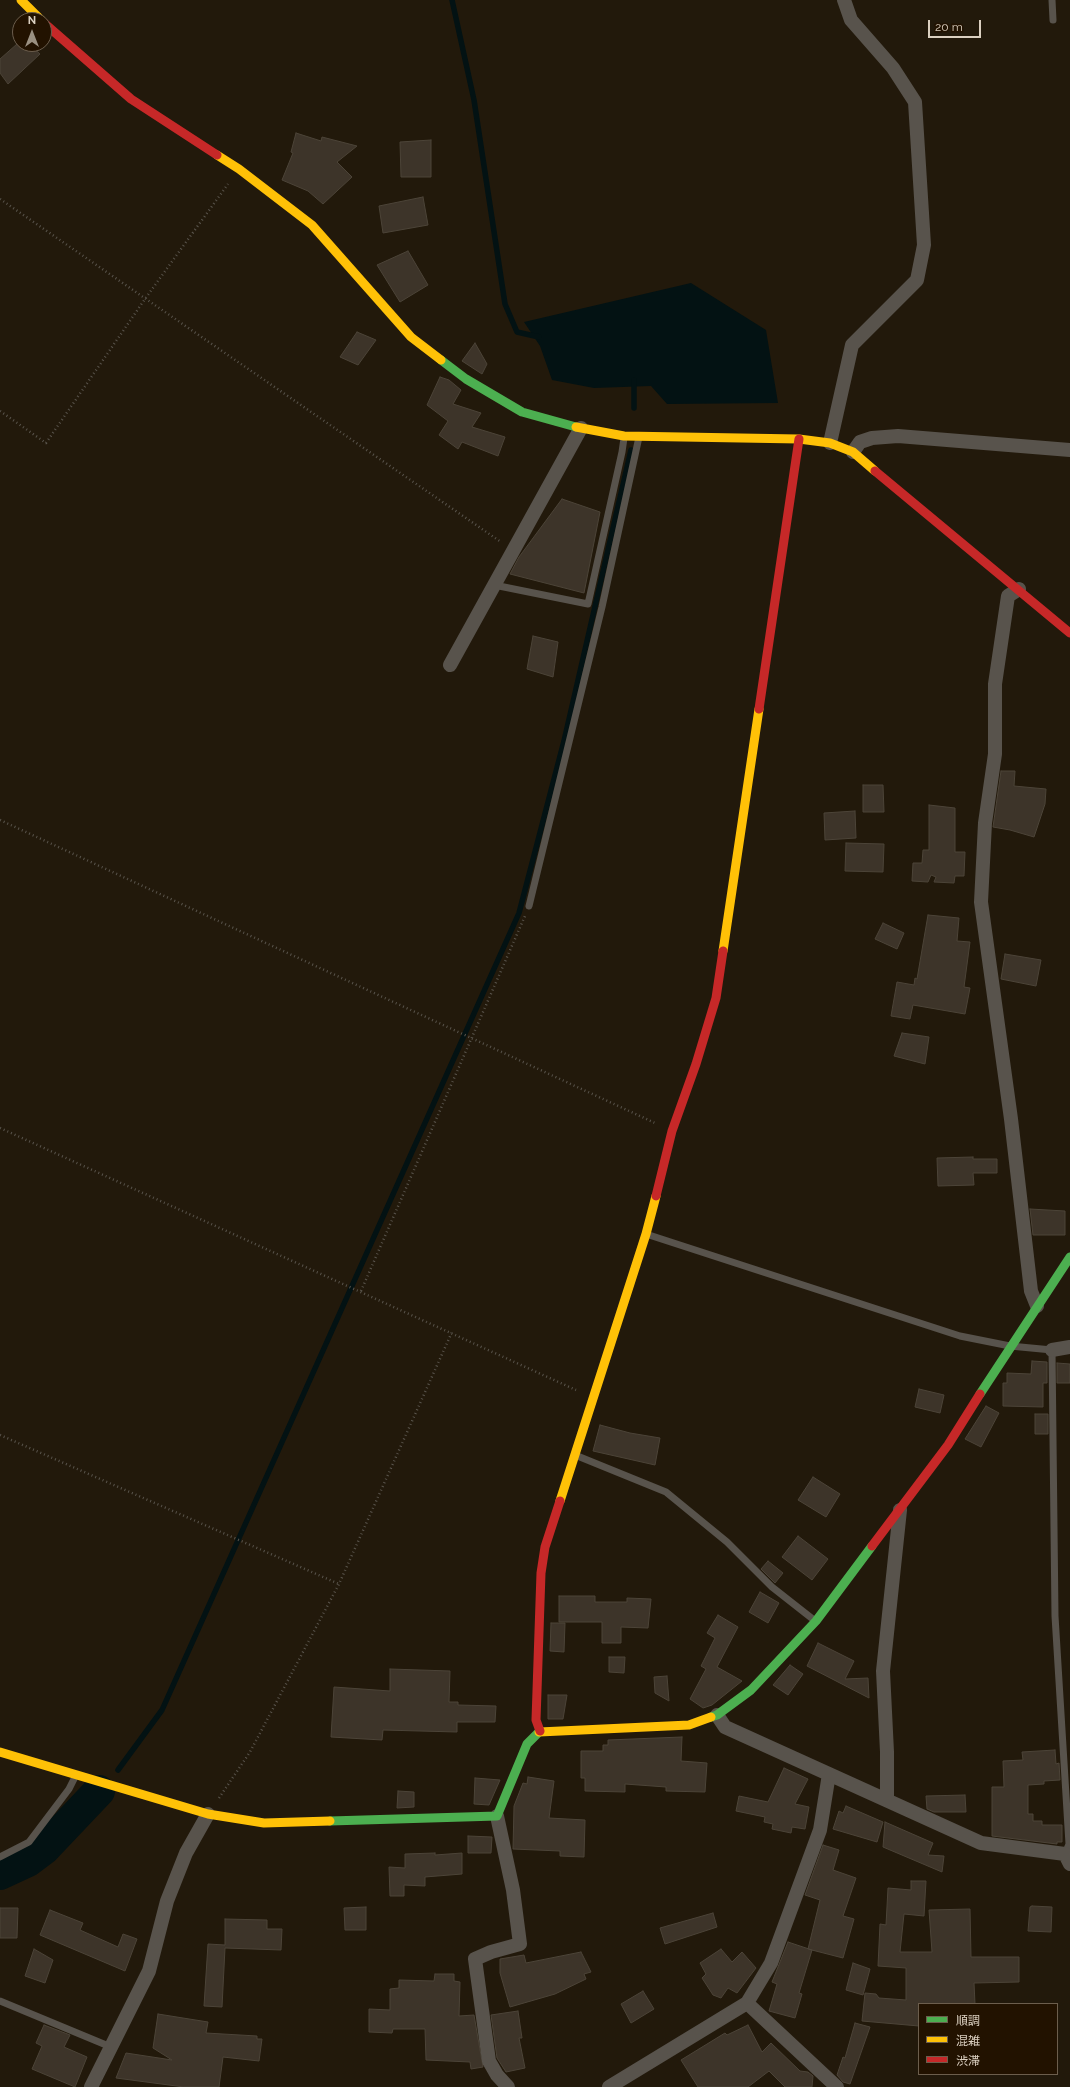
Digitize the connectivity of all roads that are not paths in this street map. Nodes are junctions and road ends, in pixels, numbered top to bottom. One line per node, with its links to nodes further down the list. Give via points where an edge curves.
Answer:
1 (20, 0): 4 (street)
2 (844, 0): 11 (street, via 851,20 893,68 916,102 924,245 917,280 852,345)
3 (1052, 0): 5 (lane)
4 (33, 12)
5 (1053, 20)
6 (52, 30): 7 (street, via 131,99 239,169 312,224 411,337 466,379 522,412)
7 (581, 428): 8 (street); 14 (street)
8 (624, 436): 9 (street); 14 (lane, via 588,604)
9 (639, 436): 10 (street); 18 (lane, via 602,607)
10 (800, 439): 11 (street); 19 (street, via 716,998 672,1131)
11 (830, 443): 13 (street)
12 (1070, 450): 13 (street, via 898,436 872,438 860,442)
13 (853, 452): 15 (street)
14 (494, 585): 17 (street)
15 (1019, 589): 16 (street); 21 (street, via 1008,596 995,684 995,754 985,823 981,902 1011,1119 1031,1291)
16 (1070, 632)
17 (450, 665)
18 (529, 906)
19 (646, 1234): 22 (lane, via 960,1336); 25 (street)
20 (1070, 1257): 21 (street)
21 (1037, 1306): 22 (street)
22 (1010, 1346): 24 (lane); 26 (street, via 948,1445)
23 (1070, 1347): 24 (street)
24 (1052, 1350): 37 (lane, via 1055,1616 1069,1844)
25 (575, 1455): 27 (lane, via 666,1492 727,1542 772,1587); 29 (street, via 545,1547 541,1573 536,1720)
26 (900, 1510): 27 (street); 33 (street, via 883,1671)
27 (816, 1621): 28 (street, via 751,1690)
28 (717, 1715): 29 (street, via 689,1725); 31 (street, via 725,1727)
29 (540, 1731): 35 (street, via 527,1744)
30 (0, 1752): 32 (street)
31 (830, 1774): 33 (street); 39 (street, via 816,1842 771,1963)
32 (76, 1775): 34 (street); 36 (lane, via 69,1789 29,1842)
33 (887, 1800): 37 (street, via 981,1844)
34 (208, 1814): 35 (street, via 264,1823); 40 (street, via 186,1854 167,1901 150,1971)
35 (497, 1816): 42 (street, via 513,1890 520,1944 475,1959 488,2061)
36 (0, 1857)
37 (1067, 1859)
38 (0, 2002): 40 (lane)
39 (747, 2003): 43 (street); 44 (street)
40 (111, 2047): 41 (street)
41 (91, 2087)
42 (508, 2087)
43 (609, 2087)
44 (837, 2087)

